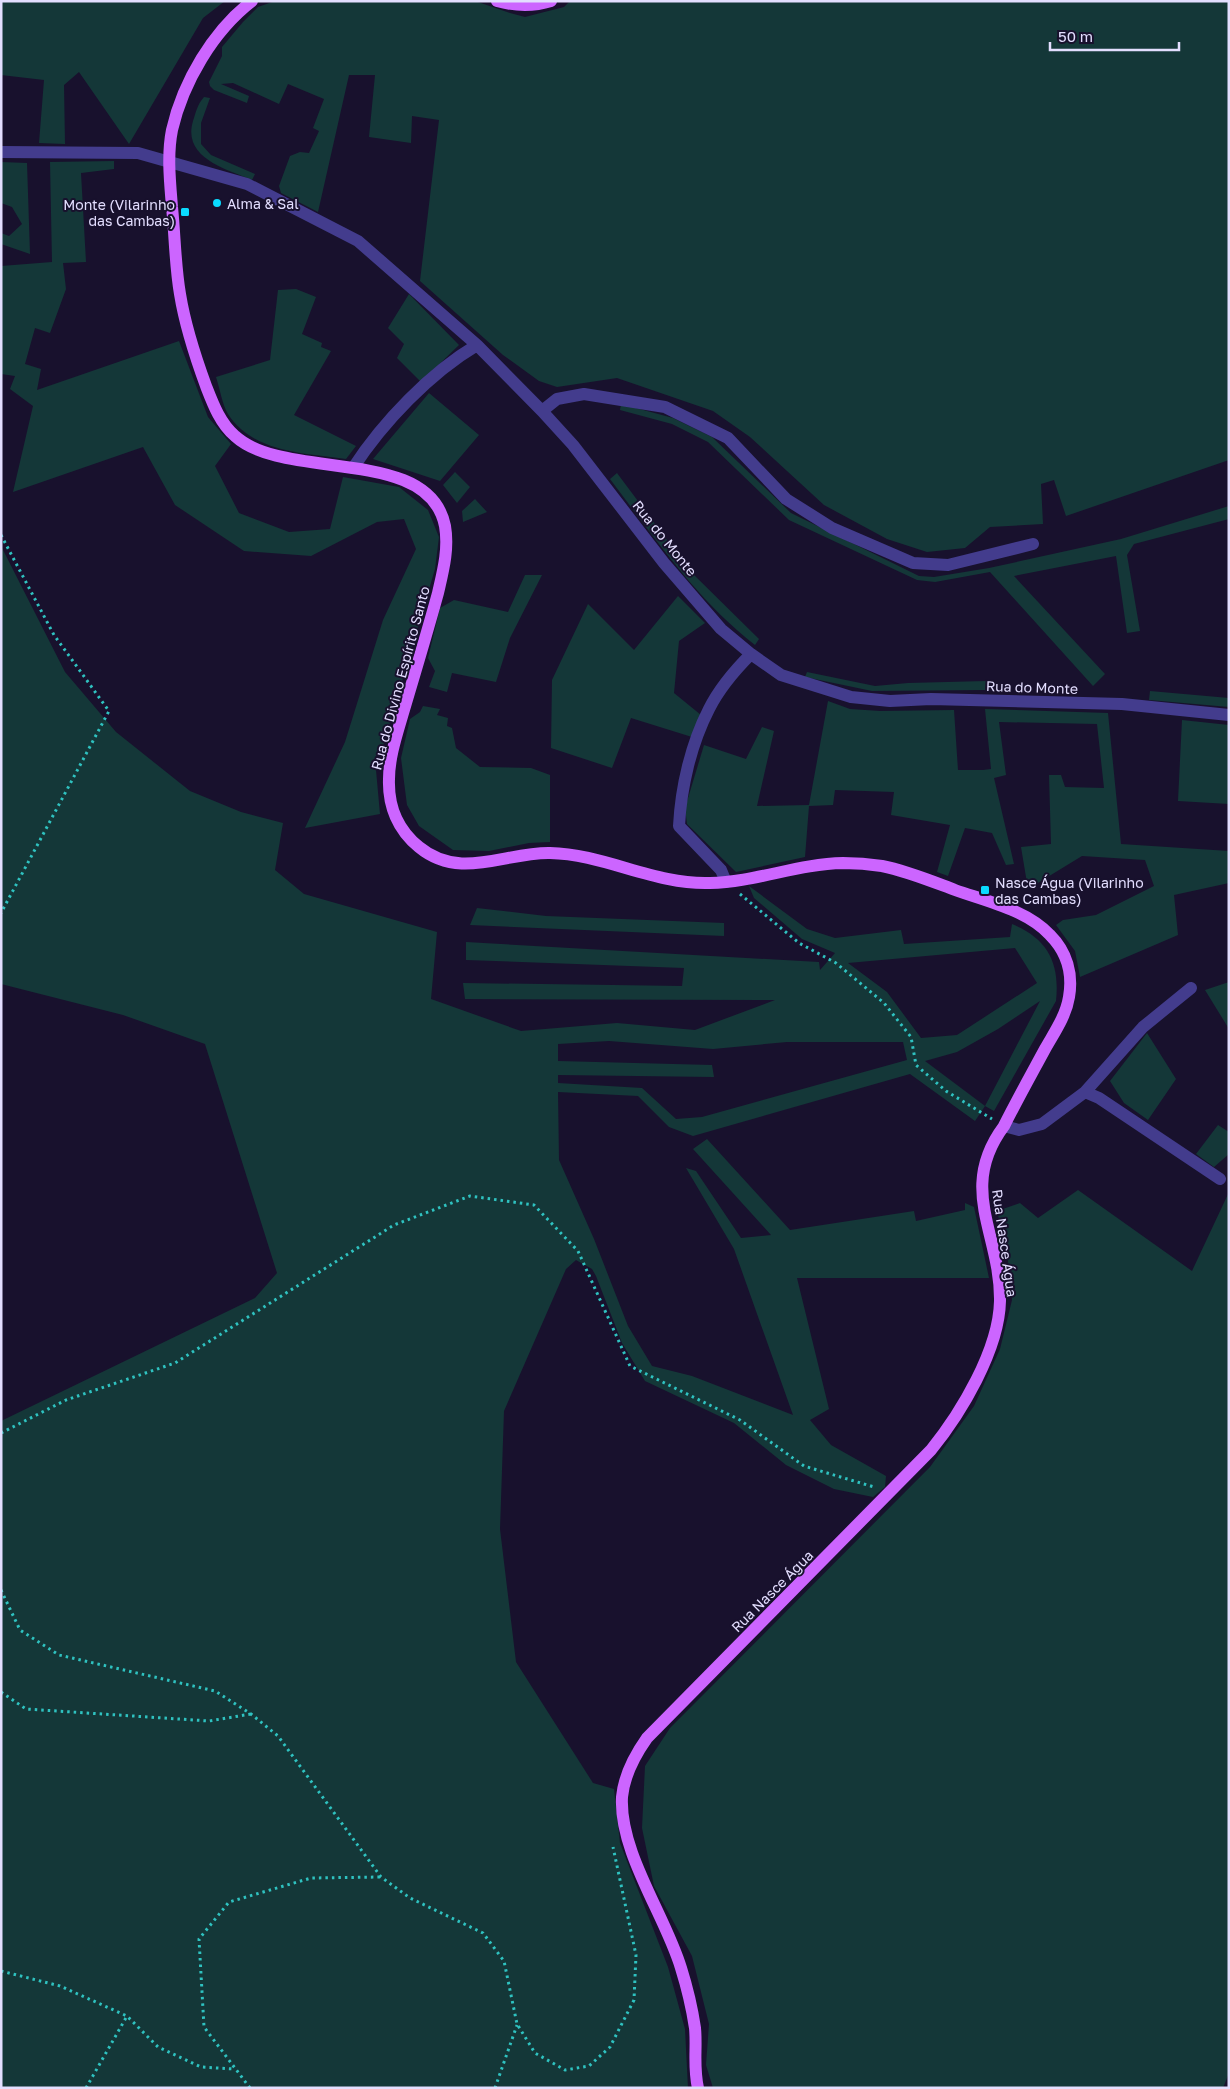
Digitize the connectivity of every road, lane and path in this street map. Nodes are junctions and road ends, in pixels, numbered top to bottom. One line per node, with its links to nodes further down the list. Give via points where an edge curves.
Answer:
1 (252, 1): 5 (main road, Rua do Divino Espírito Santo, via 226,24 191,81 172,129)
2 (497, 1): 3 (main road, via 528,6)
3 (551, 1)
4 (1, 152): 5 (street, Rua do Monte, via 138,153)
5 (169, 162): 6 (street, Rua do Monte, via 247,184 358,241); 8 (main road, Rua do Divino Espírito Santo, via 180,297 198,364 226,427 243,443 263,453)
6 (477, 345): 7 (street, Rua do Monte); 8 (street, via 454,359 406,404)
7 (542, 411): 10 (street, via 557,398 584,394 665,407 728,438 786,499 832,528 913,563 948,565); 11 (street, Rua do Monte, via 573,445 664,563 721,629)
8 (352, 468): 13 (main road, Rua do Divino Espírito Santo, via 380,473 419,488 438,507 446,530 444,565 390,767 394,815 408,835 426,852 452,862 484,864 527,855 565,854 687,883)
9 (1, 535): 14 (path, via 54,635 109,711)
10 (1034, 544)
11 (751, 654): 12 (street, Rua do Monte, via 781,674 851,697 1122,704); 13 (street, via 735,670 709,709 680,796 679,826 721,870)
12 (1229, 715)
13 (726, 882): 17 (path, via 799,943 836,963 884,1003 911,1037 916,1065 946,1091); 17 (main road, Rua do Divino Espírito Santo, via 808,866 871,864 900,870 998,905 1046,930 1060,947 1069,967 1071,982 1067,1007)
14 (1, 913)
15 (1191, 988): 16 (street, via 1143,1027)
16 (1085, 1092): 17 (street, via 1042,1124 1019,1130); 18 (street, via 1100,1098)
17 (1004, 1126): 20 (main road, Rua Nasce Água, via 989,1148 982,1181 999,1287 994,1336 976,1379 951,1423 931,1450)
18 (1220, 1179)
19 (1, 1433): 20 (path, via 66,1400 176,1363 394,1226 470,1196 534,1205 578,1250 630,1366 740,1420 804,1466 875,1488)
20 (887, 1496): 33 (main road, Rua Nasce Água, via 646,1738 628,1775 622,1796 628,1834 681,1967 695,2028 694,2071)
21 (1, 1590): 23 (path, via 20,1630 59,1655 214,1691)
22 (1, 1692): 23 (path, via 26,1709 209,1721)
23 (251, 1714): 25 (path, via 278,1736)
24 (613, 1846): 28 (path, via 636,1956 634,2000 610,2047 589,2066 565,2070 535,2053)
25 (381, 1877): 28 (path, via 410,1898 483,1932 504,1961); 29 (path, via 311,1878 229,1902 199,1939 204,2027)
26 (1, 1971): 27 (path, via 60,1986)
27 (127, 2016): 29 (path, via 166,2051 201,2067); 30 (path)
28 (517, 2024): 32 (path)
29 (236, 2069): 31 (path)
30 (86, 2088)
31 (250, 2088)
32 (495, 2088)
33 (698, 2088)

